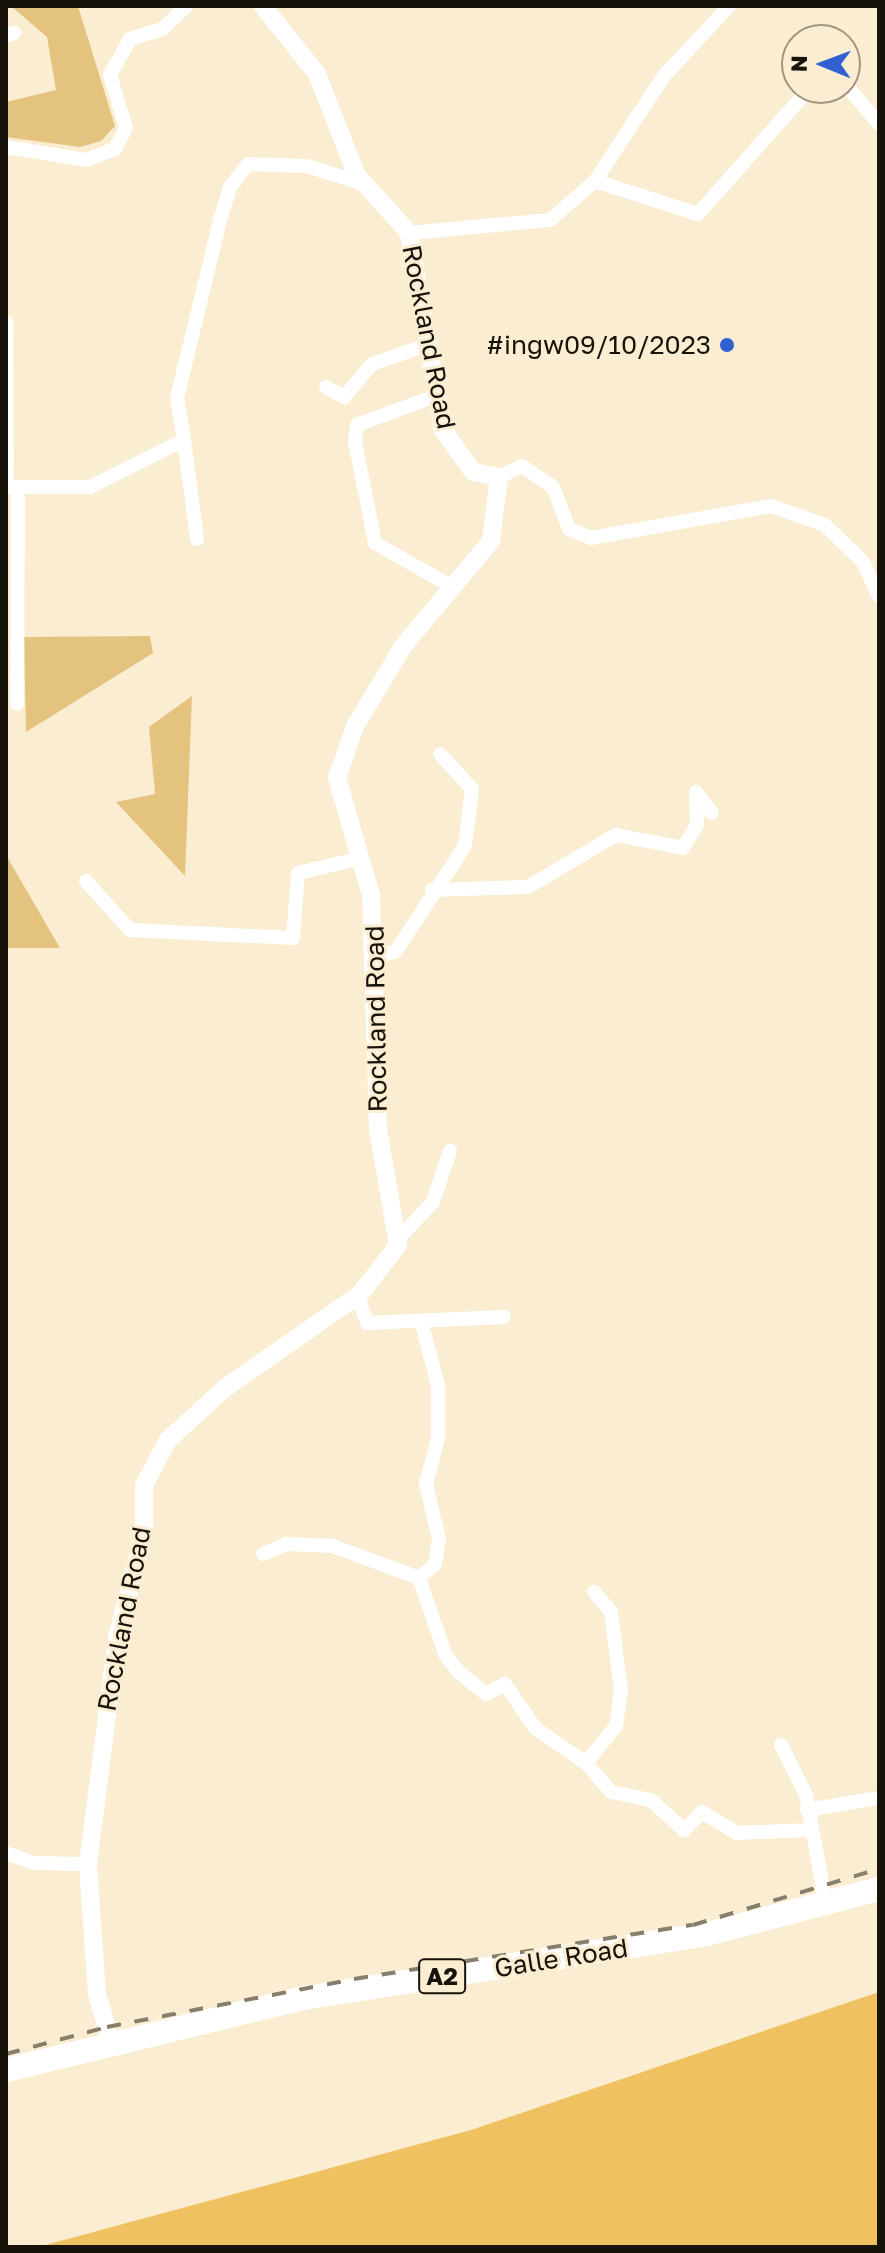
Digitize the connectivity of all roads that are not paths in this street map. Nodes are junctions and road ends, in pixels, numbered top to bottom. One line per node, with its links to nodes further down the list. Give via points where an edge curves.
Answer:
1 (187, 6): 7 (street, via 162,29 130,39 110,75 126,128 115,149 86,160)
2 (263, 6): 9 (street, Rockland Road, via 317,74)
3 (729, 6): 8 (street, via 664,76)
4 (861, 103): 6 (street)
5 (796, 104): 8 (street, via 698,214)
6 (879, 124)
7 (6, 147)
8 (595, 181): 10 (street, via 550,220)
9 (364, 184): 10 (street, Rockland Road, via 393,207); 15 (street, via 307,166 248,164 237,175 177,398)
10 (409, 233): 12 (street, Rockland Road)
11 (6, 322): 17 (street)
12 (427, 345): 13 (street, via 372,364 344,397); 14 (street, Rockland Road)
13 (326, 387)
14 (438, 395): 16 (street, Rockland Road, via 443,430 457,456 473,472); 19 (street, via 357,425 355,442 375,543)
15 (184, 440): 17 (street, via 90,487); 18 (street)
16 (499, 477): 19 (street, Rockland Road, via 491,541); 20 (street, via 522,466 553,487 569,529 591,538 771,506 825,525 863,562)
17 (10, 487): 21 (street)
18 (197, 539)
19 (449, 585): 24 (street, Rockland Road, via 346,747 337,778)
20 (879, 597)
21 (17, 704)
22 (440, 754): 26 (street, via 472,789 473,810 465,846)
23 (712, 813): 26 (street, via 696,792 697,825 683,848 616,835 528,887)
24 (362, 858): 25 (street, via 298,873 293,938 130,930); 27 (street, Rockland Road)
25 (86, 881)
26 (432, 890): 27 (street, via 396,951)
27 (376, 958): 29 (street, Rockland Road, via 378,1129)
28 (450, 1151): 29 (street, via 433,1202)
29 (398, 1239): 30 (street, Rockland Road, via 387,1267)
30 (357, 1295): 32 (street, via 367,1323); 42 (street, Rockland Road, via 225,1388 168,1440 144,1485 144,1532 117,1638)
31 (504, 1317): 32 (street)
32 (422, 1324): 34 (street, via 438,1386 438,1438 425,1498 439,1539 435,1564)
33 (263, 1554): 34 (street, via 286,1544 333,1546)
34 (419, 1578): 37 (street, via 446,1656 460,1673 486,1694 505,1684 535,1728)
35 (594, 1592): 37 (street, via 611,1612 621,1690 616,1726)
36 (781, 1745): 39 (street)
37 (586, 1763): 40 (street, via 611,1792 651,1800 684,1830 702,1812 737,1833)
38 (879, 1798): 39 (street)
39 (807, 1810): 40 (street)
40 (810, 1830): 44 (street)
41 (6, 1853): 42 (street, via 34,1863)
42 (88, 1864): 45 (street, Rockland Road, via 95,1979)
43 (879, 1889): 44 (highway, Galle Road / A2)
44 (826, 1905): 45 (highway, Galle Road / A2, via 663,1942 304,1998)
45 (111, 2043): 46 (highway, Galle Road / A2)
46 (6, 2070)

